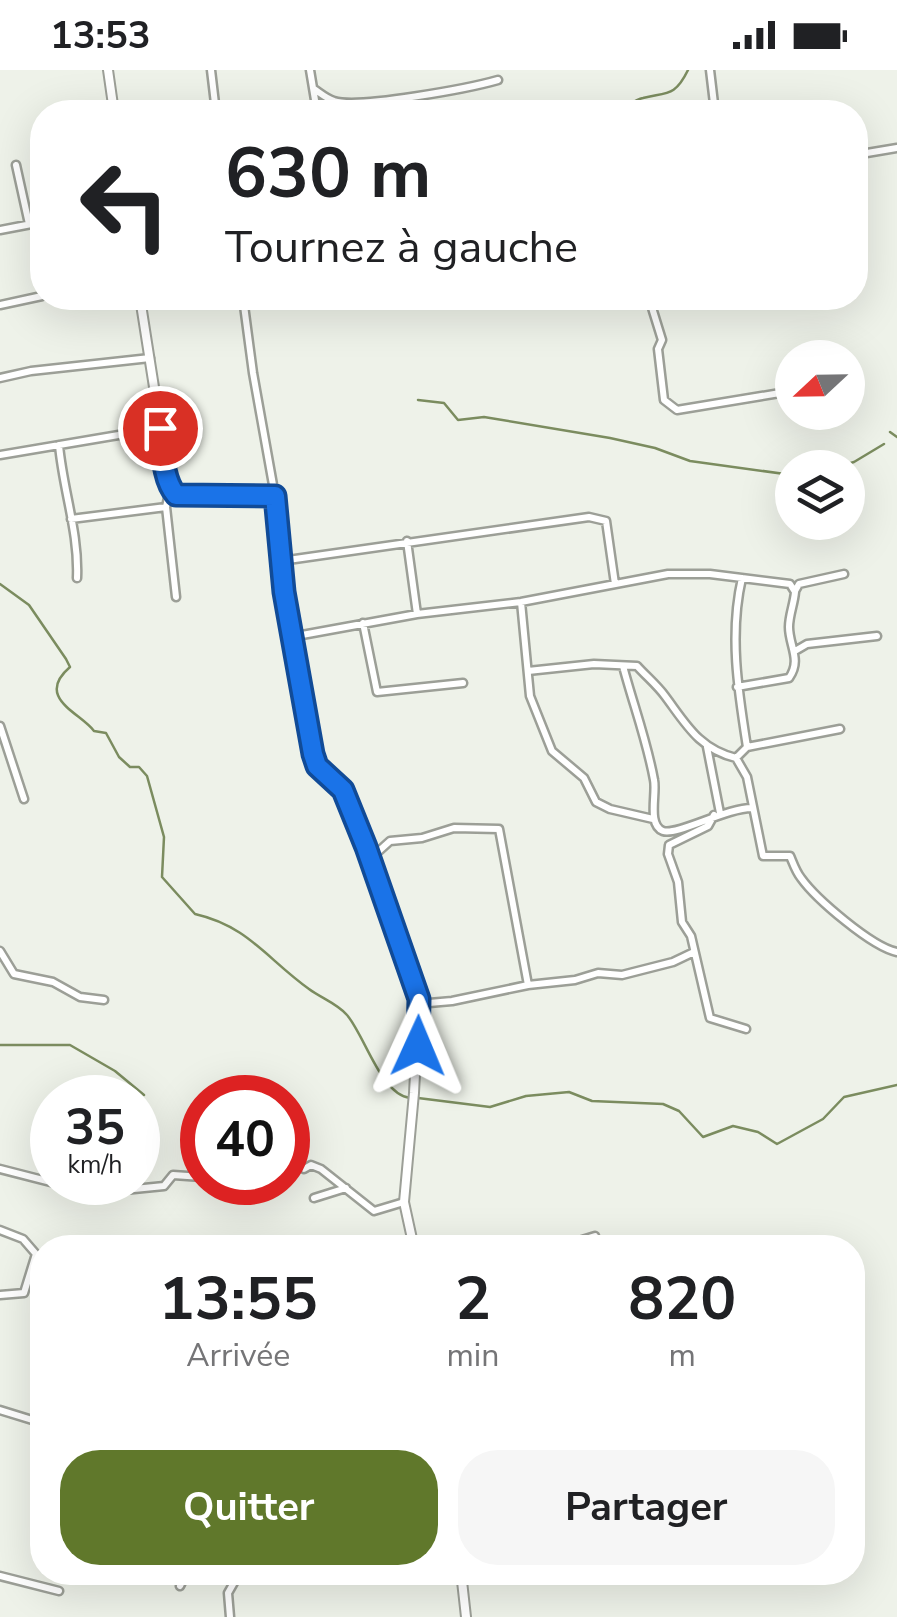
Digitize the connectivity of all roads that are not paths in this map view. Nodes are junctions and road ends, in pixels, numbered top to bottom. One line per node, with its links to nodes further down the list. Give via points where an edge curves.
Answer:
1 (108, 70): 7 (street)
2 (211, 70): 8 (street)
3 (310, 70): 6 (street)
4 (710, 70): 12 (street)
5 (498, 80): 11 (street)
6 (314, 89): 9 (street); 10 (street)
7 (112, 100)
8 (215, 100)
9 (315, 100)
10 (333, 100)
11 (374, 100)
12 (714, 100)
13 (897, 148): 14 (street)
14 (868, 153)
15 (16, 165): 16 (street)
16 (29, 224): 17 (street)
17 (0, 230)
18 (30, 299): 19 (street)
19 (0, 305)
20 (142, 310): 23 (street)
21 (245, 310): 30 (street)
22 (653, 310): 25 (street, via 662,340 664,400 677,410)
23 (151, 358): 24 (street); 26 (street)
24 (0, 378)
25 (775, 394)
26 (160, 428): 27 (street); 29 (street)
27 (59, 445): 28 (street); 32 (street)
28 (0, 455)
29 (170, 489): 30 (street, via 188,498); 31 (street)
30 (275, 496): 34 (street)
31 (166, 507): 32 (street); 40 (street)
32 (71, 519): 36 (street)
33 (407, 542): 34 (street); 38 (street, via 603,518); 42 (street)
34 (281, 561): 44 (street)
35 (844, 574): 39 (street)
36 (77, 578)
37 (742, 578): 38 (street, via 668,574); 39 (street); 50 (street, via 734,623)
38 (615, 584): 41 (street)
39 (795, 586): 46 (street, via 788,623)
40 (176, 597)
41 (521, 602): 42 (street); 48 (street)
42 (417, 614): 43 (street)
43 (362, 622): 44 (street); 49 (street, via 377,692)
44 (291, 636): 60 (street, via 317,766 343,790)
45 (877, 636): 46 (street)
46 (795, 651): 50 (street, via 789,678)
47 (623, 666): 48 (street); 53 (street, via 637,666); 59 (street, via 656,786)
48 (528, 671): 59 (street, via 530,696 552,750 584,778 596,802)
49 (464, 682)
50 (737, 688): 54 (street)
51 (0, 726): 56 (street)
52 (840, 728): 54 (street)
53 (707, 746): 55 (street); 58 (street)
54 (747, 747): 55 (street)
55 (736, 758): 57 (street)
56 (24, 800)
57 (753, 808): 58 (street); 63 (street, via 763,856 790,856 825,902)
58 (717, 814): 59 (street, via 664,832); 62 (street, via 667,849)
59 (654, 819)
60 (370, 859): 64 (street, via 390,841 454,828 499,829); 65 (street)
61 (0, 952): 66 (street, via 14,974)
62 (694, 952): 64 (street, via 622,975); 67 (street, via 710,1018)
63 (897, 952)
64 (528, 985): 65 (street, via 429,1004)
65 (419, 999): 73 (street)
66 (104, 1000)
67 (746, 1028)
68 (310, 1166): 71 (street)
69 (0, 1169): 70 (street, via 114,1191 164,1186)
70 (180, 1175)
71 (347, 1187): 72 (street); 73 (street, via 374,1211)
72 (314, 1198)
73 (404, 1202): 75 (street)
74 (0, 1230): 76 (street)
75 (411, 1235)
76 (30, 1248)
77 (30, 1274): 78 (street, via 24,1294)
78 (0, 1295)
79 (0, 1410): 80 (street)
80 (30, 1419)
81 (0, 1576): 82 (street)
82 (30, 1583)
83 (38, 1585): 86 (street)
84 (233, 1585): 87 (street)
85 (462, 1585): 88 (street)
86 (59, 1590)
87 (230, 1617)
88 (466, 1617)

